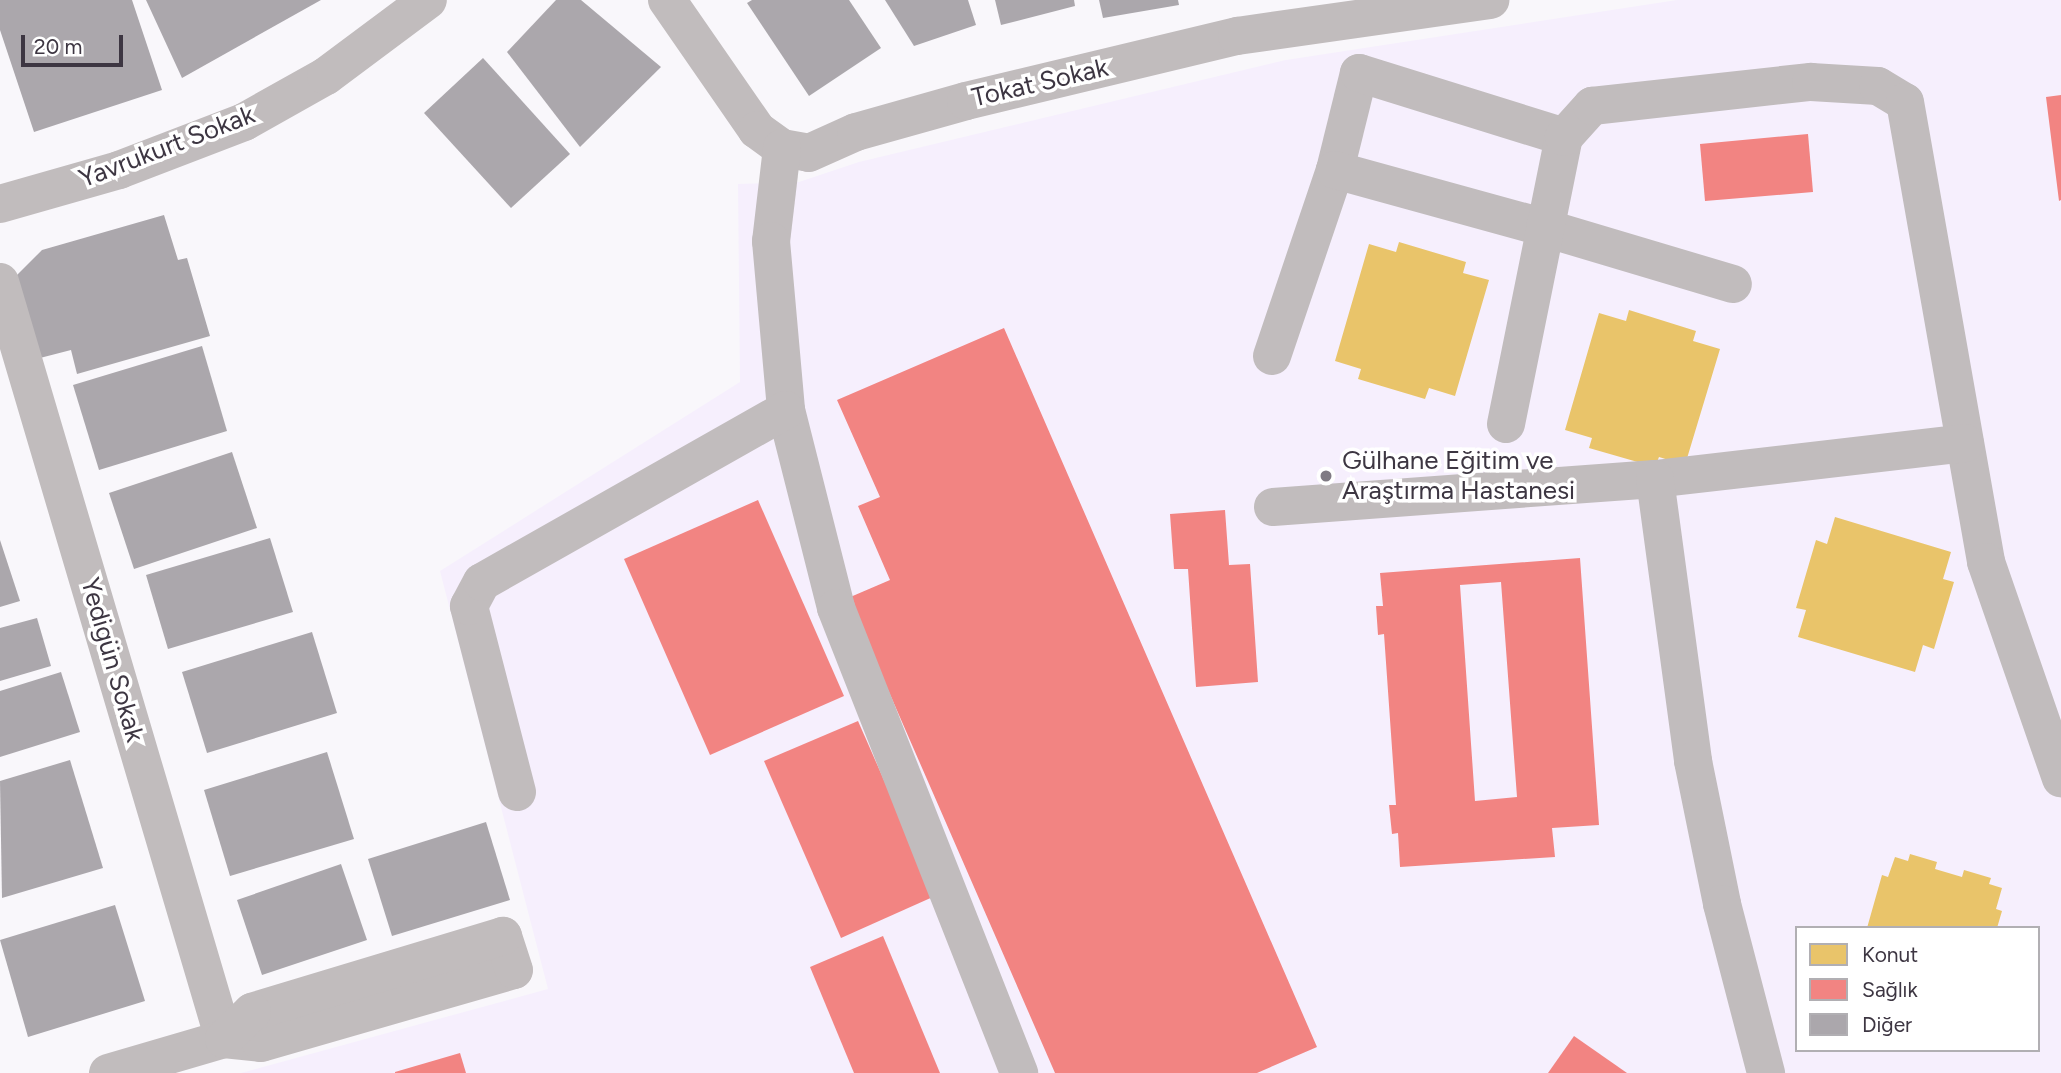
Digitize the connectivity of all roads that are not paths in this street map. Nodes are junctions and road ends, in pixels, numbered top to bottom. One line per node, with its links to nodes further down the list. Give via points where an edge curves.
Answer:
1 (428, 0): 7 (street, Yavrukurt Sokak, via 326,76 244,122 119,170)
2 (667, 0): 5 (street, via 757,130)
3 (1490, 0): 5 (street, Tokat Sokak, via 1237,36 966,101 856,132 809,153)
4 (1564, 137): 6 (street, via 1359,73); 8 (street); 14 (street, via 1592,106 1811,82 1878,86 1905,102)
5 (782, 148): 12 (street, via 771,242)
6 (1335, 170): 8 (street); 11 (street)
7 (0, 204)
8 (1545, 228): 10 (street); 13 (street)
9 (0, 282): 19 (street, Yedigün Sokak)
10 (1733, 284)
11 (1272, 356)
12 (786, 410): 18 (street, via 482,582 469,606); 21 (street, via 836,608)
13 (1506, 424)
14 (1965, 443): 15 (street); 17 (street, via 1986,562)
15 (1655, 479): 16 (street); 22 (street, via 1693,761 1722,904)
16 (1273, 507)
17 (2061, 778)
18 (517, 792)
19 (223, 1039): 19 (street, via 261,1043 514,970 503,936 252,1012); 20 (street)
20 (108, 1073)
21 (1019, 1073)
22 (1766, 1073)

